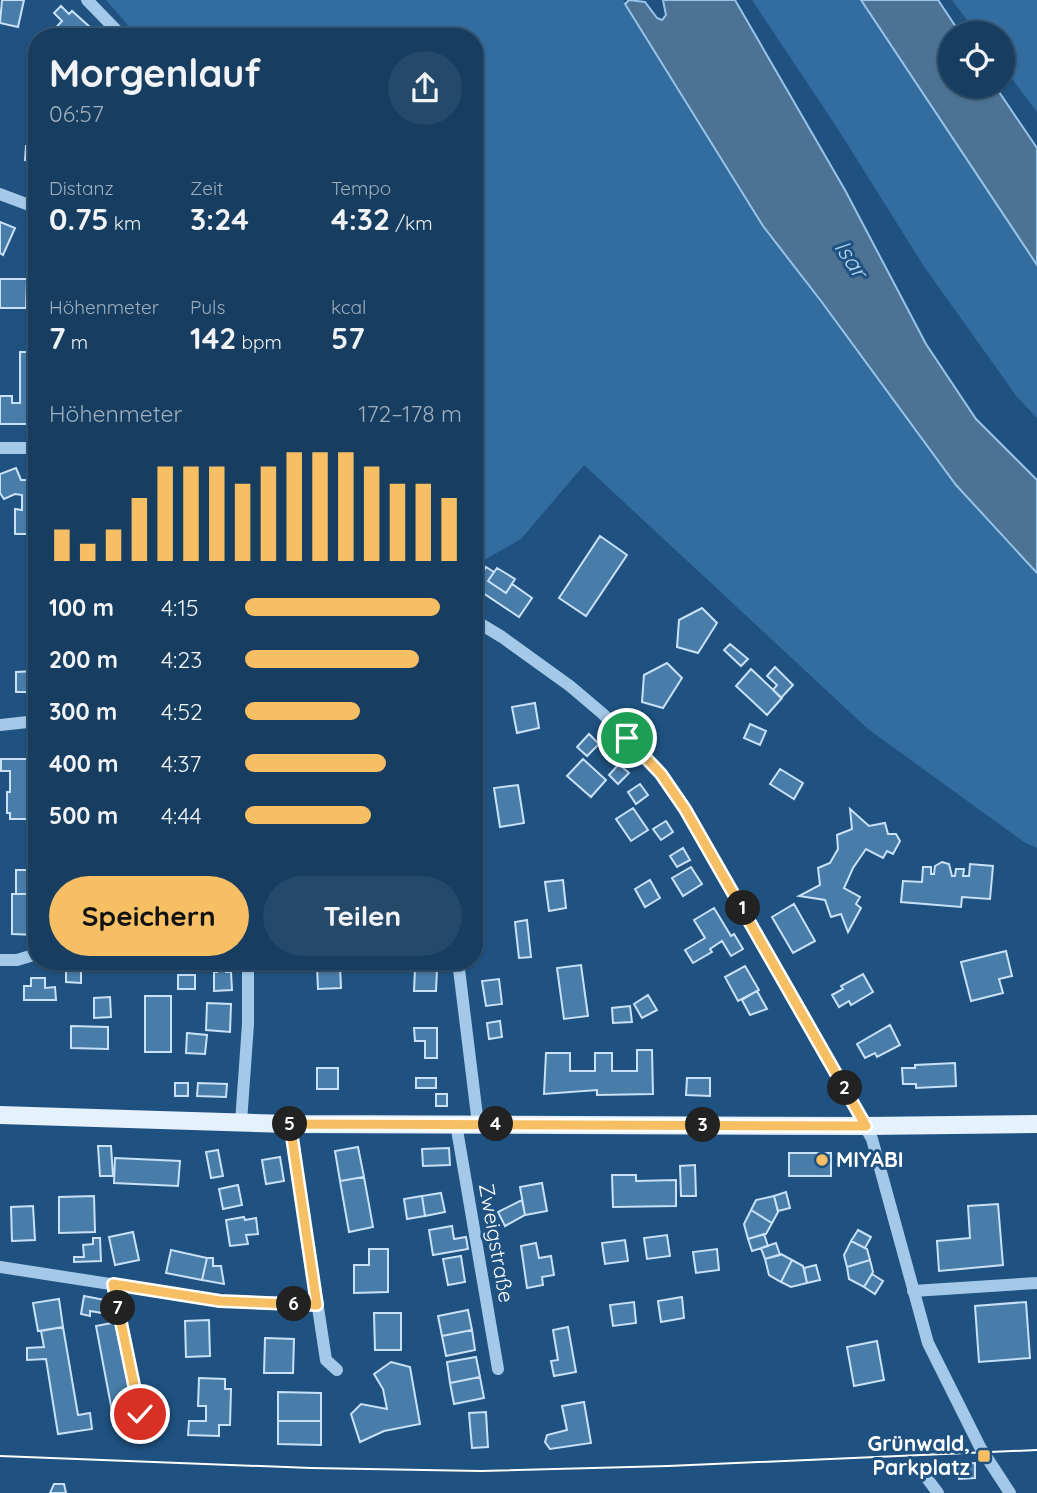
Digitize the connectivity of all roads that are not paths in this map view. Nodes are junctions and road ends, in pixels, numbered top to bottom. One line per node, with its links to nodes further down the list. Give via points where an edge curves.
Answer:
1 (87, 0): 2 (street)
2 (114, 28)
3 (0, 194): 4 (street)
4 (28, 205)
5 (0, 448): 6 (street)
6 (28, 448)
7 (483, 626): 20 (street, via 570,686 661,774 731,887)
8 (28, 722): 9 (street)
9 (0, 724)
10 (28, 957): 11 (street)
11 (0, 960)
12 (248, 970): 15 (street)
13 (459, 970): 18 (street)
14 (0, 1115): 15 (main road)
15 (241, 1122): 16 (main road)
16 (290, 1124): 17 (main road); 25 (street)
17 (456, 1124): 18 (main road); 26 (street, Zweigstraße)
18 (478, 1124): 20 (main road)
19 (1037, 1124): 20 (main road)
20 (866, 1126): 24 (street)
21 (0, 1267): 23 (street)
22 (1037, 1283): 24 (street)
23 (113, 1284): 25 (street, via 220,1301); 28 (street)
24 (913, 1292): 31 (street, via 945,1380)
25 (317, 1305): 27 (street, via 326,1360)
26 (498, 1369)
27 (337, 1370)
28 (140, 1414)
29 (926, 1477): 30 (street)
30 (938, 1493)
31 (1010, 1493)

